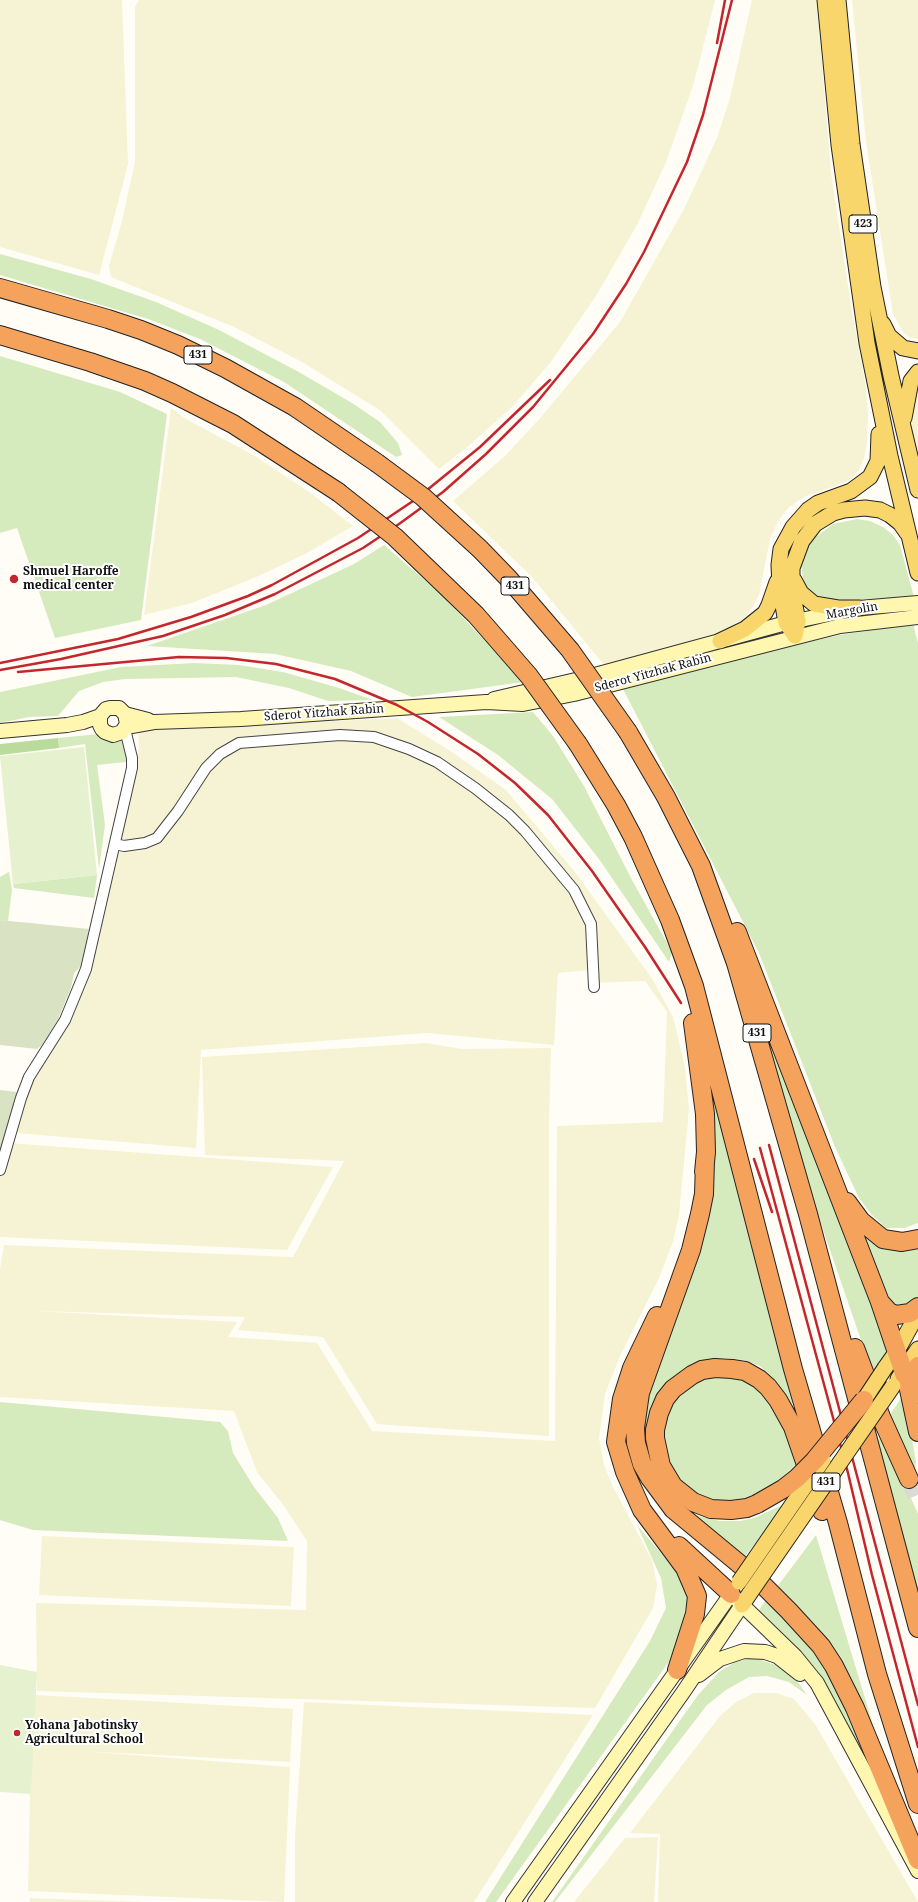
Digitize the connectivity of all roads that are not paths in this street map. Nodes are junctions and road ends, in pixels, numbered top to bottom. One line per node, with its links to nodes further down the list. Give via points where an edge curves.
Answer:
1 (825, 0): 8 (main road, 423, via 851,236)
2 (838, 0): 4 (main road, 423, via 852,144)
3 (0, 288): 24 (highway, 431, bridge, via 115,322 178,345 225,368 295,407 423,497 509,579 570,650 628,732)
4 (878, 317): 6 (main road, via 889,336 903,348); 9 (main road, 423)
5 (0, 335): 26 (highway, 431, bridge, via 145,381 233,424 338,492 395,537 476,615 529,676 578,744 633,838 654,882)
6 (918, 351)
7 (918, 372): 9 (main road, via 911,381 905,405 904,425)
8 (878, 399): 11 (main road, 423); 14 (main road, via 880,445 875,469 858,487 818,503 800,518 781,549)
9 (907, 444): 10 (main road, 423)
10 (918, 490)
11 (909, 536): 12 (main road, via 900,523 880,510 844,510 824,518 808,531); 13 (main road, 423)
12 (792, 568): 16 (main road, via 801,593 814,604); 18 (main road)
13 (918, 573)
14 (778, 577): 18 (main road); 20 (main road, via 765,613 745,629)
15 (918, 603): 16 (main road, Margolin)
16 (859, 608): 18 (main road, Margolin)
17 (918, 617): 19 (main road, Margolin, via 840,626)
18 (792, 622): 19 (main road); 20 (main road, Sderot Yitzhak Rabin)
19 (796, 636): 21 (main road, Sderot Yitzhak Rabin, via 554,699 514,705)
20 (720, 641): 21 (main road, Sderot Yitzhak Rabin)
21 (486, 702): 22 (main road, Sderot Yitzhak Rabin, via 241,719 162,722 142,719)
22 (115, 725): 23 (main road, Sderot Yitzhak Rabin, via 67,725); 25 (street, via 132,768)
23 (0, 731)
24 (678, 820): 28 (highway, via 727,907); 31 (highway, 431, via 706,880 734,957)
25 (114, 844): 27 (street, via 124,846 145,843 157,838 206,768 220,754 239,743 340,735 374,737 410,749 437,762 475,788 509,815 524,831 574,890 591,924); 30 (street, via 83,979 65,1020 29,1077)
26 (682, 953): 29 (highway, via 705,1114); 46 (highway, 431, via 697,999)
27 (594, 987)
28 (822, 1155): 32 (highway, via 847,1202 869,1229 892,1241); 33 (highway)
29 (705, 1161): 42 (highway, via 700,1195 679,1268 632,1368 622,1399 616,1442 618,1455); 50 (highway, via 700,1214 691,1250 640,1393 635,1428 642,1464 674,1509 754,1576 821,1646 855,1708)
30 (0, 1170)
31 (808, 1214): 41 (highway, via 862,1368); 44 (highway, 431)
32 (918, 1239)
33 (880, 1302): 34 (highway, via 889,1312 896,1314 910,1312); 37 (highway)
34 (918, 1307)
35 (918, 1313): 37 (main road)
36 (918, 1349): 38 (main road)
37 (897, 1351): 38 (highway); 39 (main road, bridge)
38 (911, 1369): 40 (highway); 43 (main road, bridge, via 893,1386)
39 (864, 1400): 43 (main road, bridge); 46 (highway, bridge, via 814,1461 797,1478 783,1489 746,1508 711,1509 693,1502 673,1486 661,1466 655,1438 659,1413 665,1400 692,1375 702,1370 732,1368 759,1379 778,1400 795,1432)
40 (917, 1425)
41 (909, 1479)
42 (630, 1485): 43 (highway, via 657,1525); 45 (highway, via 648,1520 685,1568 696,1596 693,1621)
43 (741, 1593): 45 (main road); 47 (main road); 48 (main road, via 816,1683)
44 (918, 1628)
45 (677, 1670): 52 (main road)
46 (877, 1674): 49 (highway, 431)
47 (684, 1691): 48 (main road, via 709,1666 732,1654 755,1651 777,1656 797,1670 816,1692); 53 (main road)
48 (863, 1770): 51 (main road)
49 (918, 1804)
50 (918, 1860)
51 (918, 1871)
52 (513, 1902)
53 (534, 1902)

